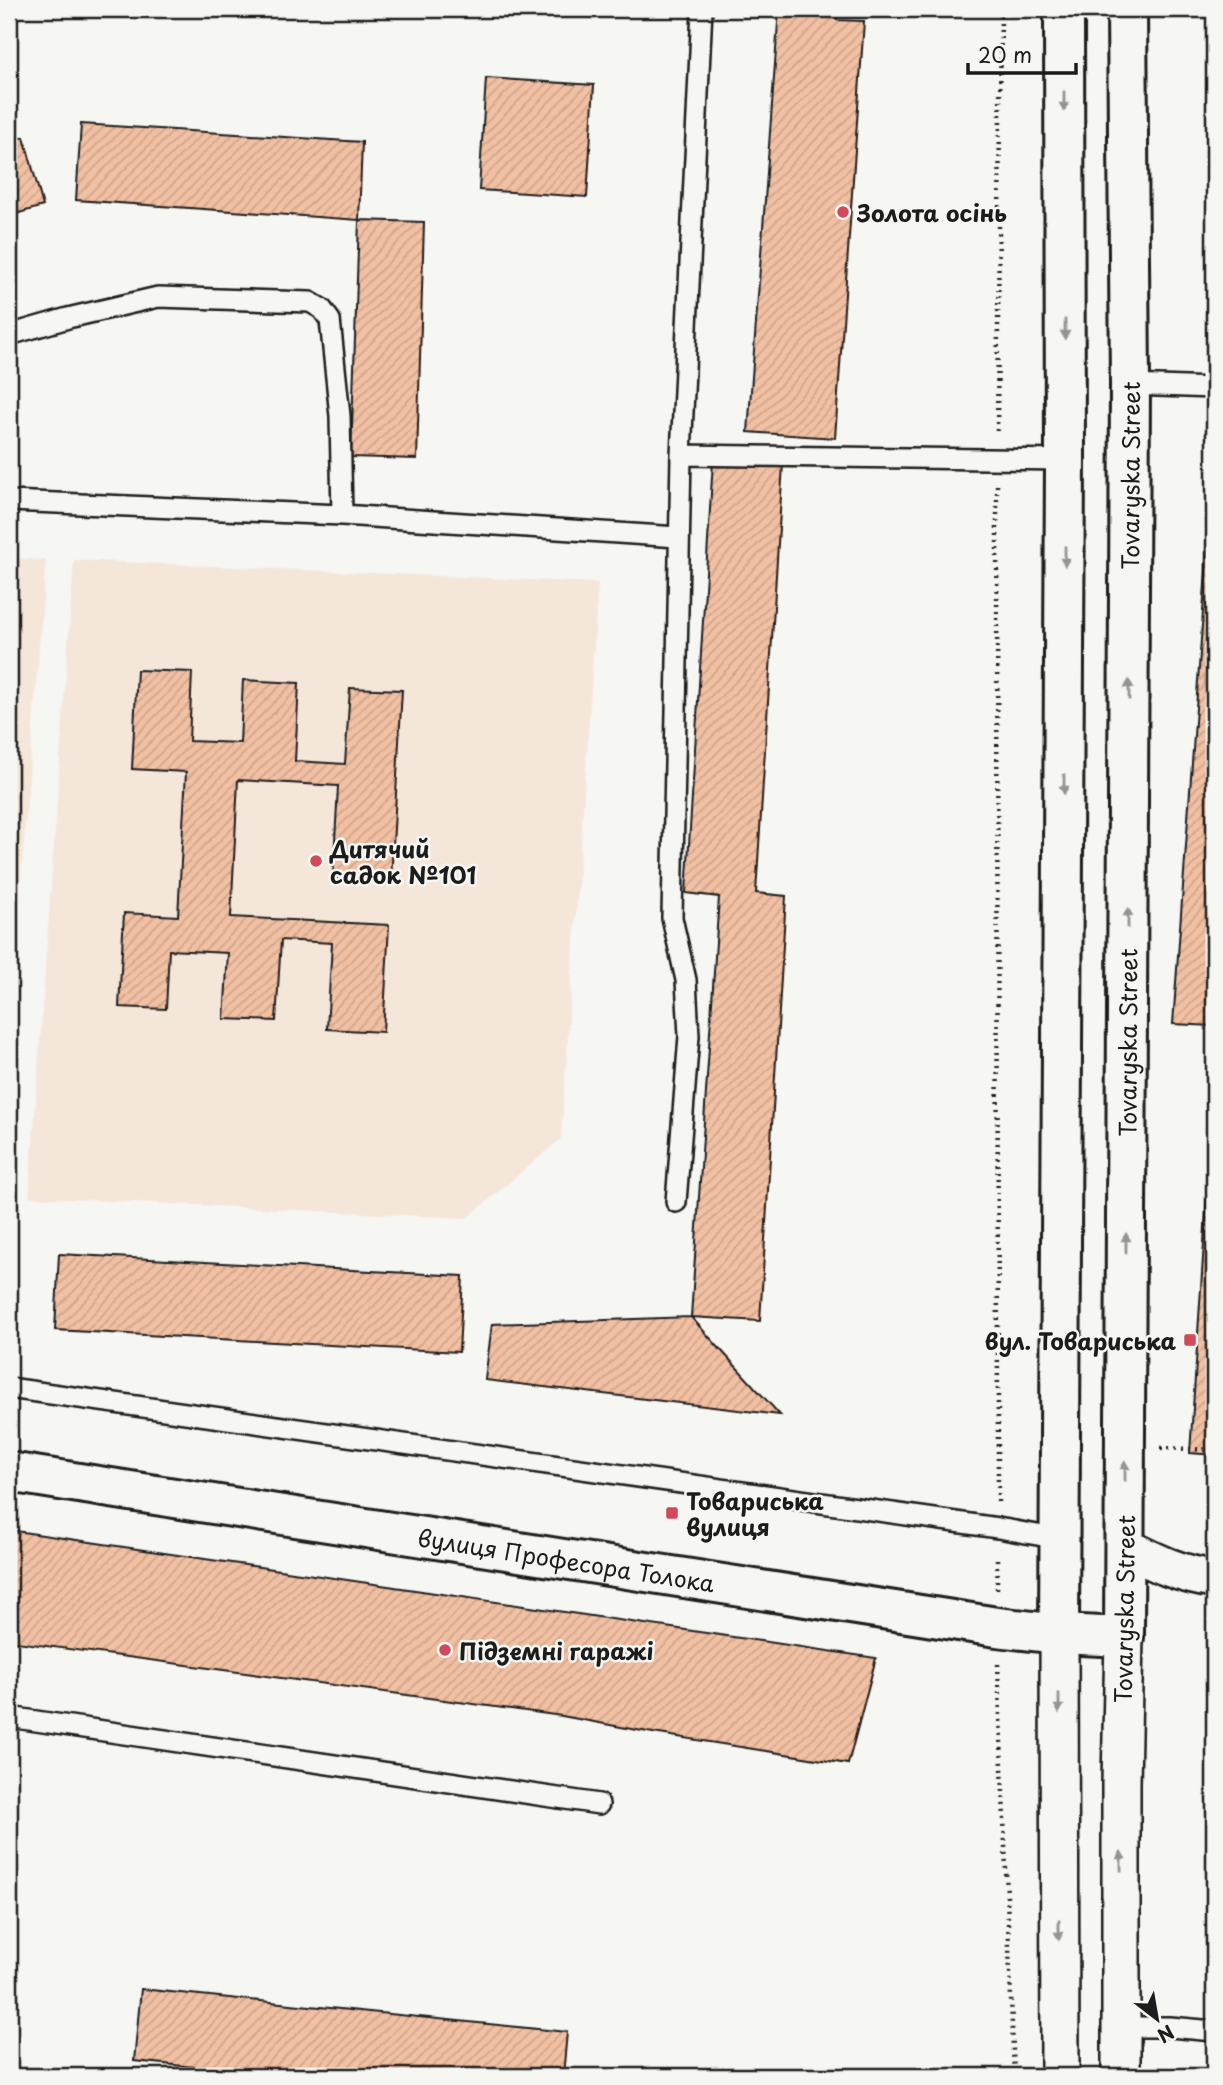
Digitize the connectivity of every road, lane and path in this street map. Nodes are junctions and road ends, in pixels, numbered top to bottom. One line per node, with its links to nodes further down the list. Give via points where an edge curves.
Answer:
1 (702, 9): 8 (lane)
2 (1001, 9): 9 (path)
3 (1064, 9): 10 (street, one-way to 10)
4 (1127, 9): 6 (street, Tovaryska Street)
5 (9, 335): 12 (lane, via 158,298 310,302 330,320 340,416)
6 (1130, 385): 7 (lane); 16 (street, Tovaryska Street, one-way to 6)
7 (1214, 388)
8 (681, 455): 9 (lane); 13 (lane)
9 (997, 459): 10 (lane); 19 (path)
10 (1065, 460): 20 (street, one-way to 20)
11 (9, 501): 12 (lane)
12 (342, 515): 13 (lane)
13 (678, 537): 14 (lane, via 672,918 686,980 689,1036)
14 (676, 1202)
15 (9, 1388): 19 (lane)
16 (1126, 1446): 17 (path); 21 (street, Tovaryska Street, one-way to 16)
17 (1214, 1450)
18 (9, 1472): 23 (street, вулиця Професора Толока)
19 (998, 1528): 20 (lane); 23 (path)
20 (1060, 1539): 24 (street)
21 (1125, 1547): 22 (street, via 1162,1566); 25 (street, Tovaryska Street)
22 (1214, 1579)
23 (997, 1628): 24 (street, вулиця Професора Толока); 30 (path)
24 (1059, 1634): 25 (street, вулиця Професора Толока); 31 (street, one-way to 31)
25 (1124, 1637): 28 (street, Tovaryska Street, one-way to 25)
26 (9, 1717): 27 (lane)
27 (599, 1804)
28 (1120, 2027): 29 (lane); 32 (street, Tovaryska Street)
29 (1214, 2031)
30 (1014, 2076)
31 (1060, 2076)
32 (1121, 2076)

